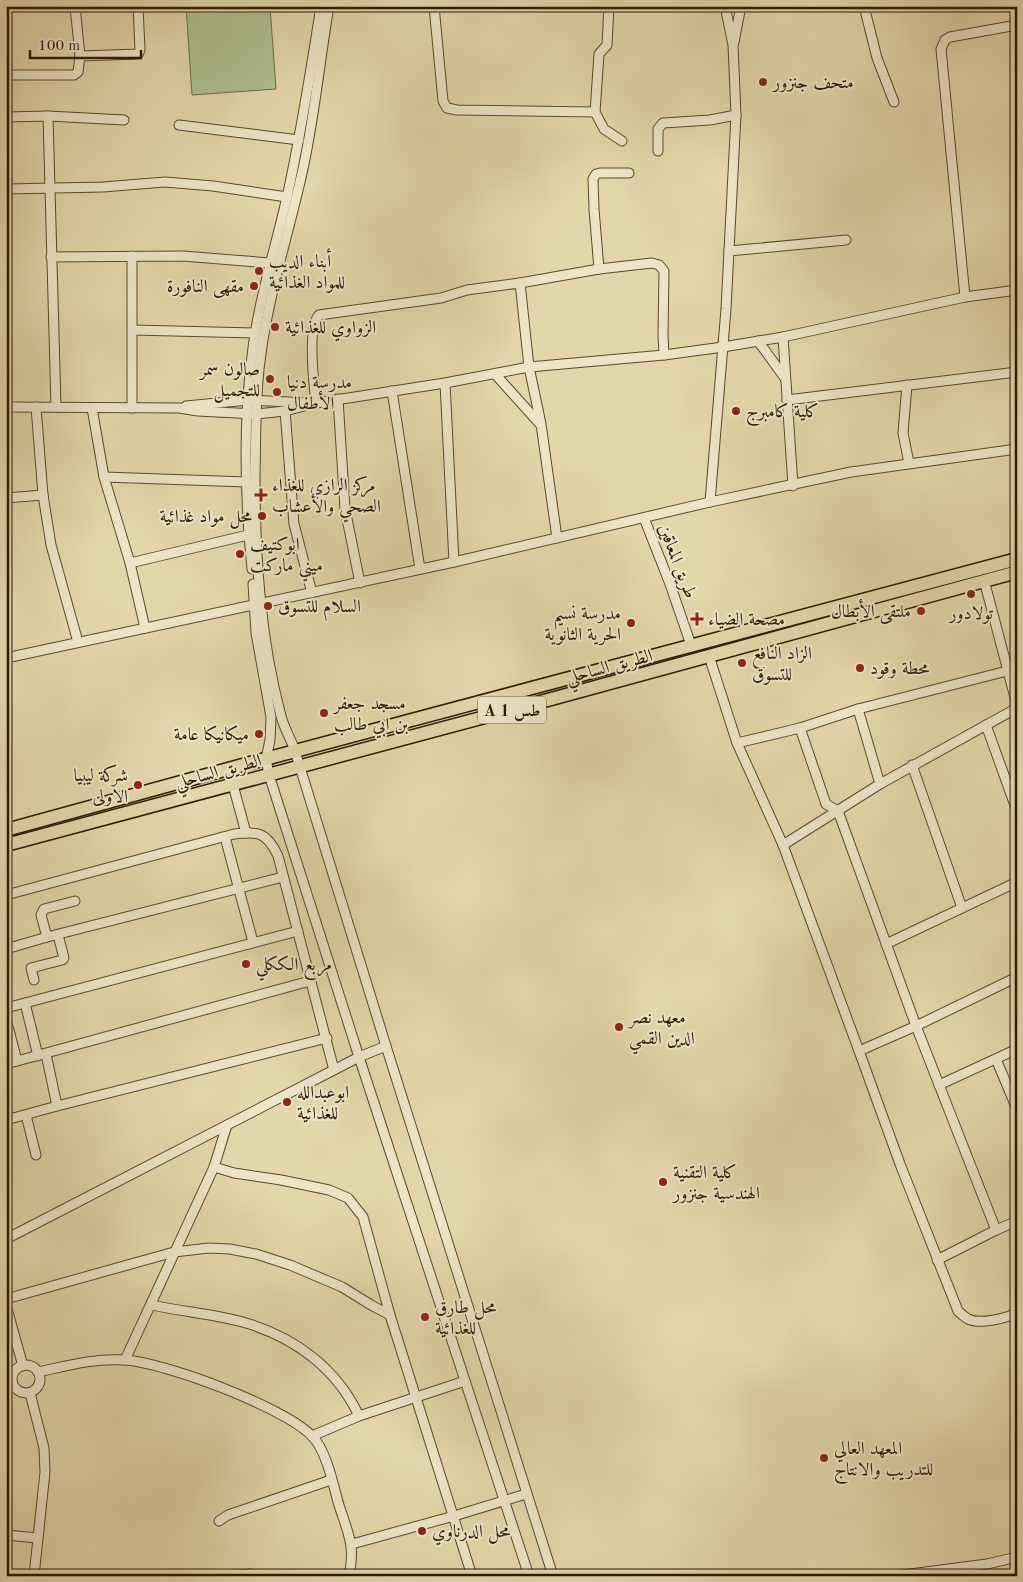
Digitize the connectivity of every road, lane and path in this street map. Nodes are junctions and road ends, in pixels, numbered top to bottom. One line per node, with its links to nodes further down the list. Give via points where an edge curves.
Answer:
1 (75, 6): 12 (street)
2 (138, 6): 12 (street, via 138,54)
3 (321, 6): 21 (street)
4 (329, 6): 51 (street, via 304,162 275,276)
5 (434, 6): 15 (street, via 443,101 448,108)
6 (609, 6): 15 (street, via 607,41 599,54)
7 (725, 6): 11 (street)
8 (741, 6): 11 (street)
9 (864, 6): 14 (street, via 877,58)
10 (1017, 25): 36 (street, via 950,38 942,45)
11 (733, 45): 16 (street)
12 (80, 56): 13 (street, via 79,70 74,75)
13 (6, 75)
14 (894, 102)
15 (595, 112): 22 (street, via 604,129)
16 (736, 115): 23 (street, via 662,123 658,129); 29 (street)
17 (48, 116): 18 (street); 19 (street); 25 (street)
18 (6, 117)
19 (124, 120)
20 (179, 125): 21 (street)
21 (299, 140): 27 (street)
22 (622, 141)
23 (658, 151)
24 (629, 173): 33 (street, via 600,173 593,179)
25 (49, 188): 26 (street); 27 (street, via 172,182); 31 (street)
26 (6, 189)
27 (287, 197): 32 (street)
28 (846, 240): 29 (street)
29 (729, 251): 41 (street)
30 (132, 256): 31 (street); 32 (street, via 183,256); 37 (street)
31 (51, 257): 56 (street)
32 (270, 263): 38 (street)
33 (599, 269): 34 (street); 42 (street, via 652,263 663,268)
34 (520, 283): 43 (street); 53 (street, via 319,315 314,321 313,334)
35 (1017, 290): 36 (street)
36 (965, 297): 39 (street)
37 (133, 330): 38 (street); 58 (street)
38 (255, 333): 51 (street)
39 (783, 337): 40 (street); 46 (street)
40 (758, 341): 41 (street); 46 (street)
41 (723, 347): 42 (street); 70 (street)
42 (664, 355): 43 (street)
43 (529, 367): 45 (street); 62 (street)
44 (1017, 372): 48 (street)
45 (495, 374): 47 (street); 62 (street)
46 (786, 379): 52 (street)
47 (445, 383): 49 (street); 75 (street)
48 (907, 385): 52 (street); 64 (street, via 904,433)
49 (392, 391): 50 (street); 77 (street)
50 (338, 399): 53 (street); 80 (street, via 346,509)
51 (252, 400): 53 (street); 59 (street); 61 (street)
52 (787, 400): 67 (street)
53 (315, 403): 60 (street)
54 (6, 407): 55 (street)
55 (36, 407): 56 (street); 68 (street)
56 (56, 407): 57 (street)
57 (92, 408): 58 (street); 65 (street)
58 (132, 408): 59 (street)
59 (178, 408): 61 (street)
60 (285, 411): 61 (street); 81 (street, via 294,524)
61 (252, 414): 66 (street); 82 (street)
62 (540, 424): 73 (street)
63 (1017, 449): 64 (street)
64 (909, 463): 67 (street)
65 (104, 477): 66 (street); 76 (street)
66 (247, 482): 72 (street)
67 (793, 486): 70 (street)
68 (43, 495): 69 (street); 84 (street, via 51,545)
69 (6, 498)
70 (710, 502): 71 (street)
71 (644, 518): 73 (street); 85 (street, طريق المعاقين)
72 (248, 535): 76 (street); 82 (street)
73 (557, 538): 75 (street)
74 (1017, 559): 85 (highway, الطريق الساحلي / A 1 طس)
75 (454, 562): 77 (street)
76 (130, 563): 83 (street)
77 (420, 569): 80 (street)
78 (1017, 572): 79 (highway, الطريق الساحلي / A 1 طس)
79 (984, 580): 86 (highway, الطريق الساحلي / A 1 طس); 88 (street)
80 (360, 583): 81 (street)
81 (312, 593): 82 (street)
82 (258, 605): 83 (street); 94 (street, via 281,716); 95 (street, via 256,633 271,717)
83 (145, 628): 84 (street)
84 (78, 642): 87 (street)
85 (691, 645): 94 (highway, الطريق الساحلي / A 1 طس)
86 (709, 656): 93 (street); 97 (highway, الطريق الساحلي / A 1 طس)
87 (6, 658)
88 (1007, 671): 89 (street); 90 (street)
89 (1017, 706): 91 (street)
90 (858, 709): 92 (street); 99 (street)
91 (986, 726): 96 (street); 101 (street)
92 (800, 728): 93 (street); 102 (street, via 826,804)
93 (737, 743): 108 (street)
94 (295, 751): 95 (highway, الطريق الساحلي / A 1 طس); 97 (street)
95 (266, 759): 98 (street); 104 (highway, الطريق الساحلي / A 1 طس)
96 (912, 765): 99 (street); 114 (street)
97 (300, 767): 98 (highway, الطريق الساحلي / A 1 طس); 129 (street)
98 (269, 775): 100 (highway, الطريق الساحلي / A 1 طس); 133 (street)
99 (880, 784): 102 (street)
100 (233, 785): 105 (street); 107 (highway, الطريق الساحلي / A 1 طس)
101 (1014, 799): 103 (street)
102 (838, 810): 108 (street); 119 (street)
103 (1017, 811)
104 (6, 830)
105 (246, 833): 106 (street); 109 (street, via 267,838 278,856)
106 (225, 837): 111 (street); 112 (street)
107 (6, 845)
108 (783, 845): 131 (street)
109 (283, 877): 111 (street); 115 (street)
110 (1017, 882): 114 (street)
111 (238, 889): 116 (street); 118 (street)
112 (6, 895)
113 (75, 901): 117 (street, via 41,911)
114 (962, 908): 119 (street)
115 (298, 931): 118 (street); 123 (street)
116 (58, 935): 117 (street); 122 (street, via 64,958 31,968)
117 (46, 937): 120 (street)
118 (253, 942): 124 (street)
119 (886, 944): 127 (street)
120 (6, 949)
121 (1017, 976): 127 (street)
122 (34, 980)
123 (310, 981): 128 (street); 132 (street)
124 (26, 1003): 125 (street); 132 (street)
125 (6, 1008)
126 (6, 1019): 135 (street)
127 (916, 1026): 131 (street); 138 (street)
128 (327, 1038): 137 (street); 139 (street)
129 (386, 1046): 133 (street); 166 (street)
130 (1017, 1049): 134 (street)
131 (859, 1051): 150 (street)
132 (42, 1055): 135 (street); 139 (street)
133 (359, 1057): 137 (street); 159 (street)
134 (996, 1059): 138 (street); 140 (street)
135 (18, 1061): 136 (street)
136 (6, 1064)
137 (334, 1070): 143 (street)
138 (939, 1085): 147 (street)
139 (57, 1106): 141 (street)
140 (1017, 1109)
141 (26, 1115): 142 (street); 144 (street)
142 (6, 1120)
143 (227, 1125): 145 (street); 148 (street)
144 (36, 1155)
145 (214, 1167): 149 (street); 155 (street, via 329,1190 348,1198 363,1217)
146 (1017, 1221): 147 (street)
147 (996, 1230): 150 (street)
148 (6, 1240)
149 (174, 1252): 151 (street); 153 (street); 155 (street, via 209,1248 256,1254 342,1287)
150 (937, 1260): 154 (street, via 958,1311 970,1320 990,1320)
151 (6, 1300)
152 (6, 1305): 157 (street)
153 (152, 1305): 156 (street); 163 (street, via 247,1323 293,1342 330,1372 350,1396)
154 (1017, 1313)
155 (390, 1315): 162 (street)
156 (125, 1360): 158 (street, via 98,1360); 164 (street, via 148,1364 237,1394 290,1419)
157 (22, 1366): 158 (street, via 31,1366); 160 (street, via 16,1369)
158 (38, 1372): 161 (street, via 37,1388)
159 (465, 1382): 162 (street); 167 (street)
160 (9, 1385): 161 (street)
161 (30, 1393): 171 (street, via 44,1448 45,1472)
162 (417, 1398): 163 (street); 168 (street)
163 (358, 1416): 164 (street)
164 (312, 1436): 165 (street, via 322,1452)
165 (331, 1480): 169 (street, via 228,1515); 172 (street)
166 (526, 1494): 167 (street); 180 (street)
167 (503, 1500): 168 (street); 179 (street)
168 (454, 1516): 172 (street); 178 (street)
169 (219, 1521)
170 (6, 1535): 171 (street)
171 (38, 1538): 174 (street)
172 (352, 1544): 177 (street)
173 (1017, 1557): 181 (street)
174 (34, 1576)
175 (227, 1576): 176 (street)
176 (260, 1576)
177 (348, 1576)
178 (472, 1576)
179 (529, 1576)
180 (553, 1576)
181 (895, 1576)

